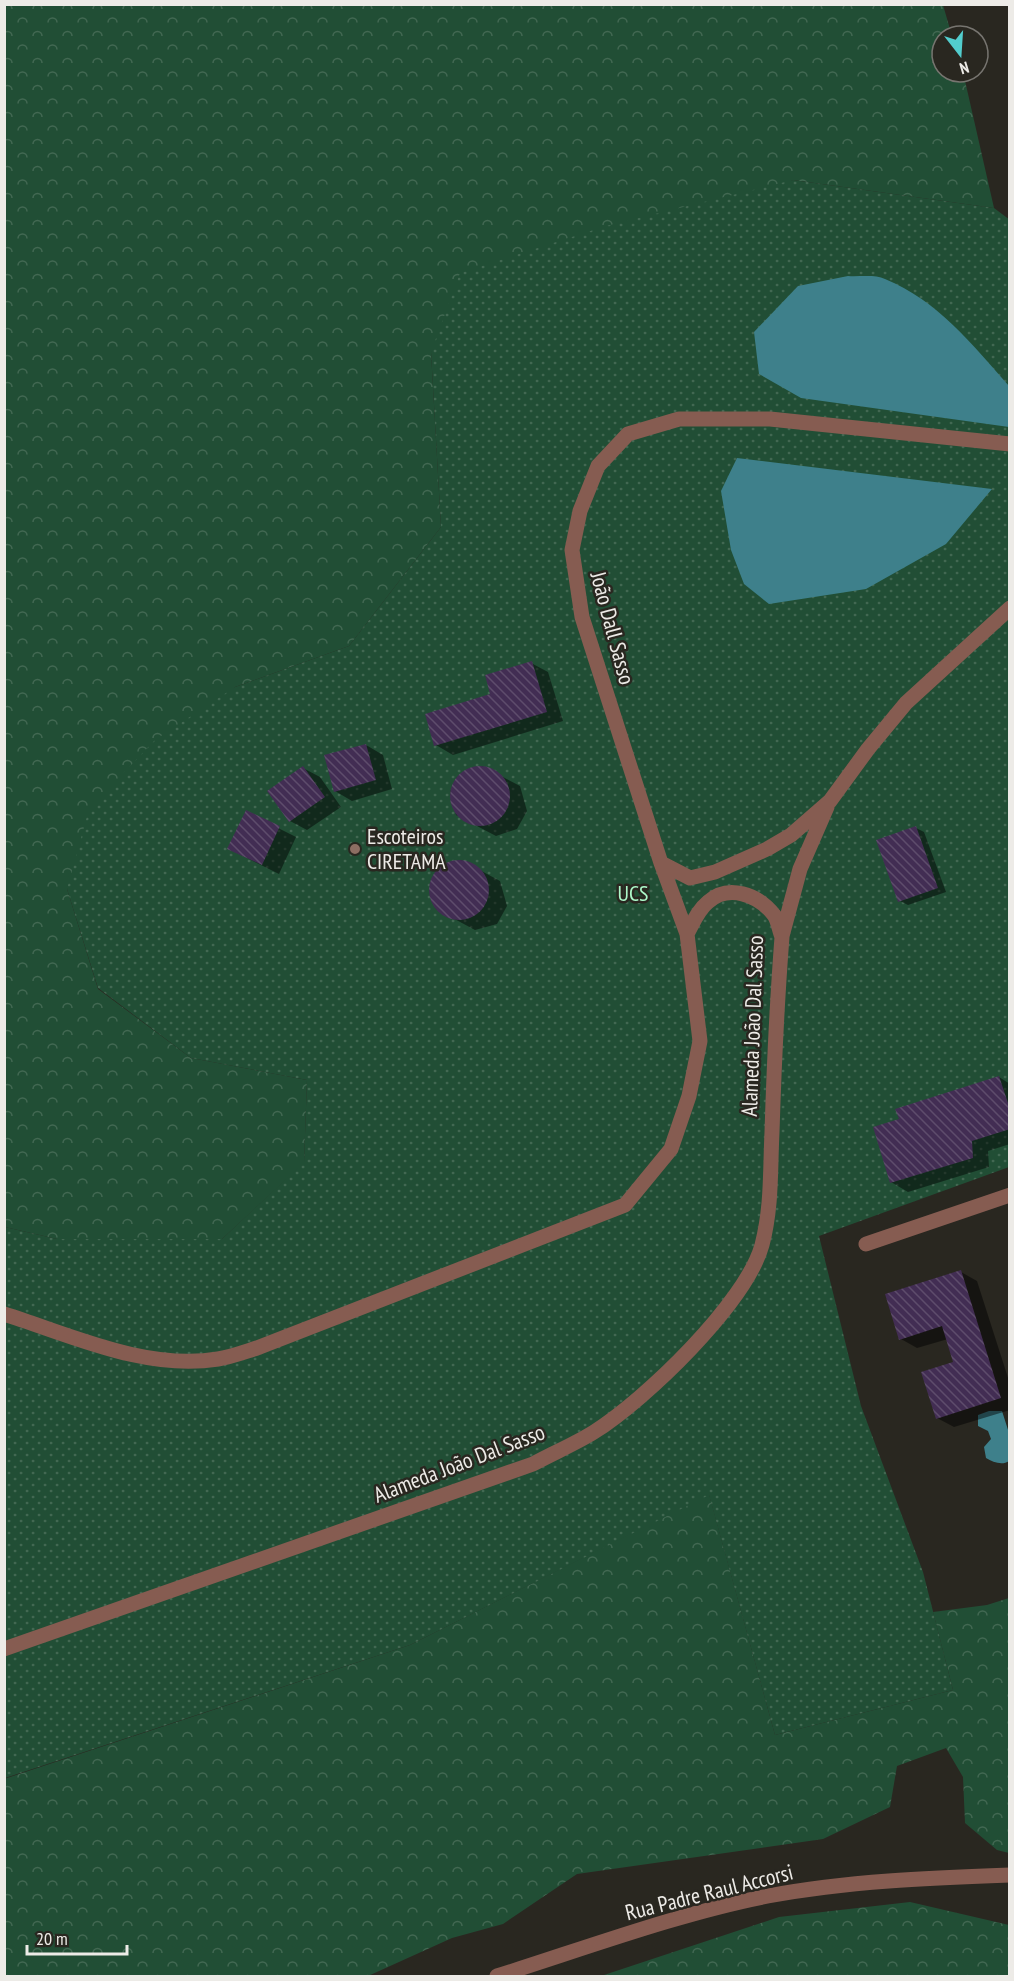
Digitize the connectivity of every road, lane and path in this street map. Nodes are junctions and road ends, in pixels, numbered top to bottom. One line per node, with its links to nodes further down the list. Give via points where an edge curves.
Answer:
1 (1010, 444): 4 (street, João Dall Sasso, via 771,419 679,419 628,434 598,466 580,511 572,550 582,617)
2 (1010, 608): 3 (street, via 906,703)
3 (830, 801): 4 (street, via 791,835 715,872 690,878); 6 (street, via 800,869)
4 (661, 863): 5 (street, João Dall Sasso)
5 (687, 934): 6 (street, Alameda João Dal Sasso, via 707,902 721,894 738,892 755,899 774,915); 9 (street, via 700,1041 689,1096 670,1149 625,1205 257,1348 217,1359 174,1360 121,1352)
6 (782, 937): 10 (street, Alameda João Dal Sasso, via 771,1200 761,1248 735,1296 642,1397 594,1432 534,1464)
7 (1010, 1195): 8 (street)
8 (866, 1244)
9 (4, 1314)
10 (4, 1649)
11 (1010, 1875): 12 (street, Rua Padre Raul Accorsi, via 890,1880 768,1896 677,1920)
12 (497, 1977)

